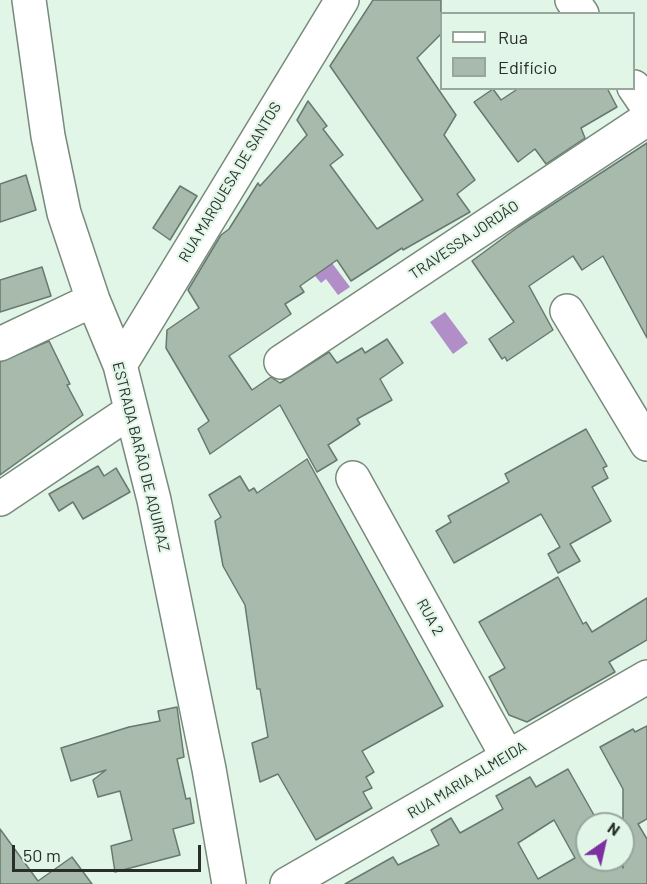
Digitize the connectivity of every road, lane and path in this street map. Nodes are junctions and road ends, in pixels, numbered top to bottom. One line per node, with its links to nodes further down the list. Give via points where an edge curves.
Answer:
1 (28, 0): 6 (street, ESTRADA BARÃO DE AQUIRAZ, via 64,213)
2 (342, 0): 10 (street, RUA MARQUESA DE SANTOS)
3 (635, 90): 4 (street)
4 (647, 106)
5 (647, 118): 9 (street, TRAVESSA JORDÃO)
6 (93, 300): 8 (street); 10 (street, ESTRADA BARÃO DE AQUIRAZ)
7 (567, 311): 12 (street)
8 (0, 344)
9 (281, 362)
10 (120, 365): 11 (street, ESTRADA BARÃO DE AQUIRAZ)
11 (131, 411): 14 (street); 17 (street, ESTRADA BARÃO DE AQUIRAZ, via 154,500)
12 (647, 444)
13 (353, 478): 16 (street, RUA 2)
14 (0, 499)
15 (647, 677): 16 (street, RUA MARIA ALMEIDA)
16 (507, 756): 18 (street, RUA MARIA ALMEIDA)
17 (229, 884)
18 (287, 884)

